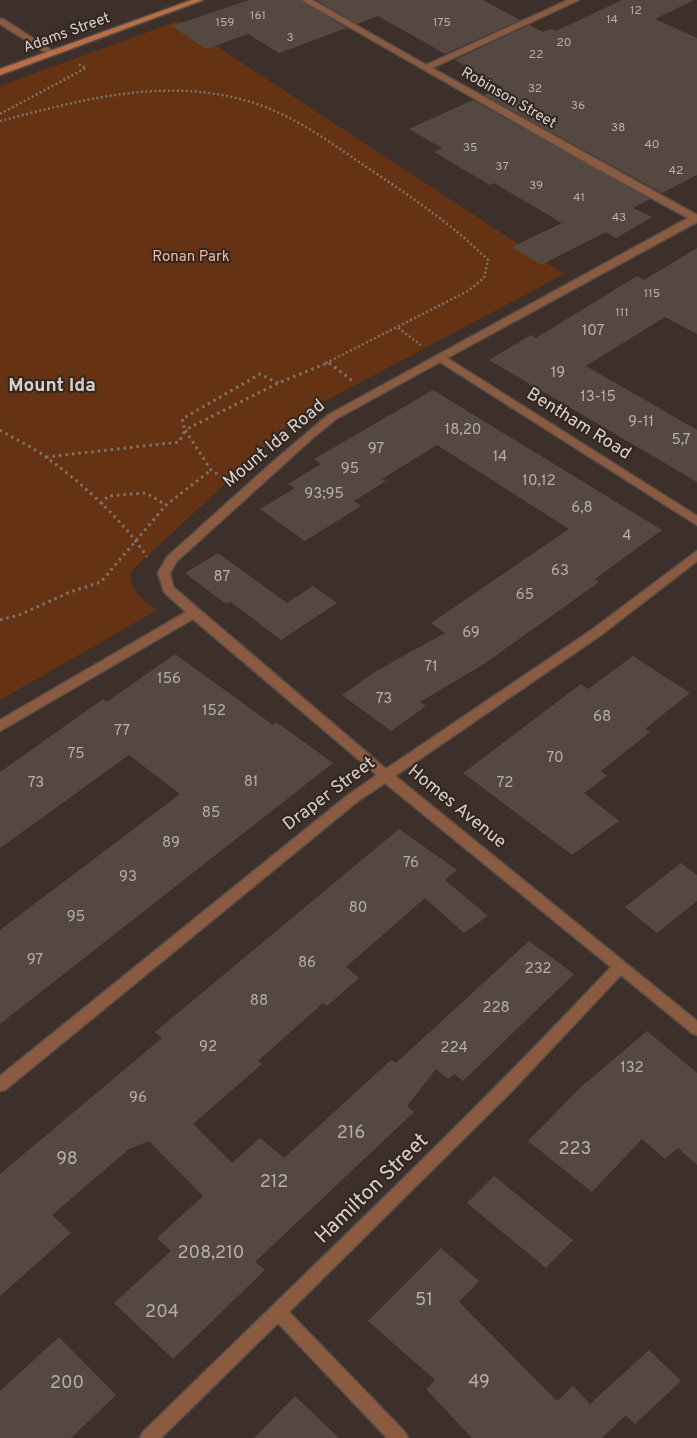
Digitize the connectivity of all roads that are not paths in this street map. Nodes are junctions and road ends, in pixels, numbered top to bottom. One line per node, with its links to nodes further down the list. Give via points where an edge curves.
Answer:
1 (200, 0): 5 (main road, Adams Street)
2 (306, 0): 6 (street, Robinson Street)
3 (575, 0): 6 (street)
4 (0, 21): 5 (street)
5 (52, 54): 7 (main road, Adams Street)
6 (426, 68): 8 (street, Robinson Street)
7 (0, 72)
8 (696, 218): 9 (street, Mount Ida Road)
9 (440, 358): 10 (street, Bentham Road); 12 (street, Mount Ida Road, via 332,417 291,449 171,560 164,573 168,589)
10 (697, 521)
11 (697, 555): 14 (street, Draper Street, via 597,632)
12 (194, 612): 13 (street); 14 (street, Homes Avenue)
13 (0, 726)
14 (386, 776): 15 (street, Homes Avenue); 17 (street, Draper Street, via 353,798)
15 (620, 966): 16 (street, Homes Avenue); 18 (street, Hamilton Street, via 547,1047 411,1184)
16 (697, 1029)
17 (0, 1085)
18 (277, 1311): 19 (street, Hamilton Street); 20 (street)
19 (149, 1438)
20 (399, 1438)

